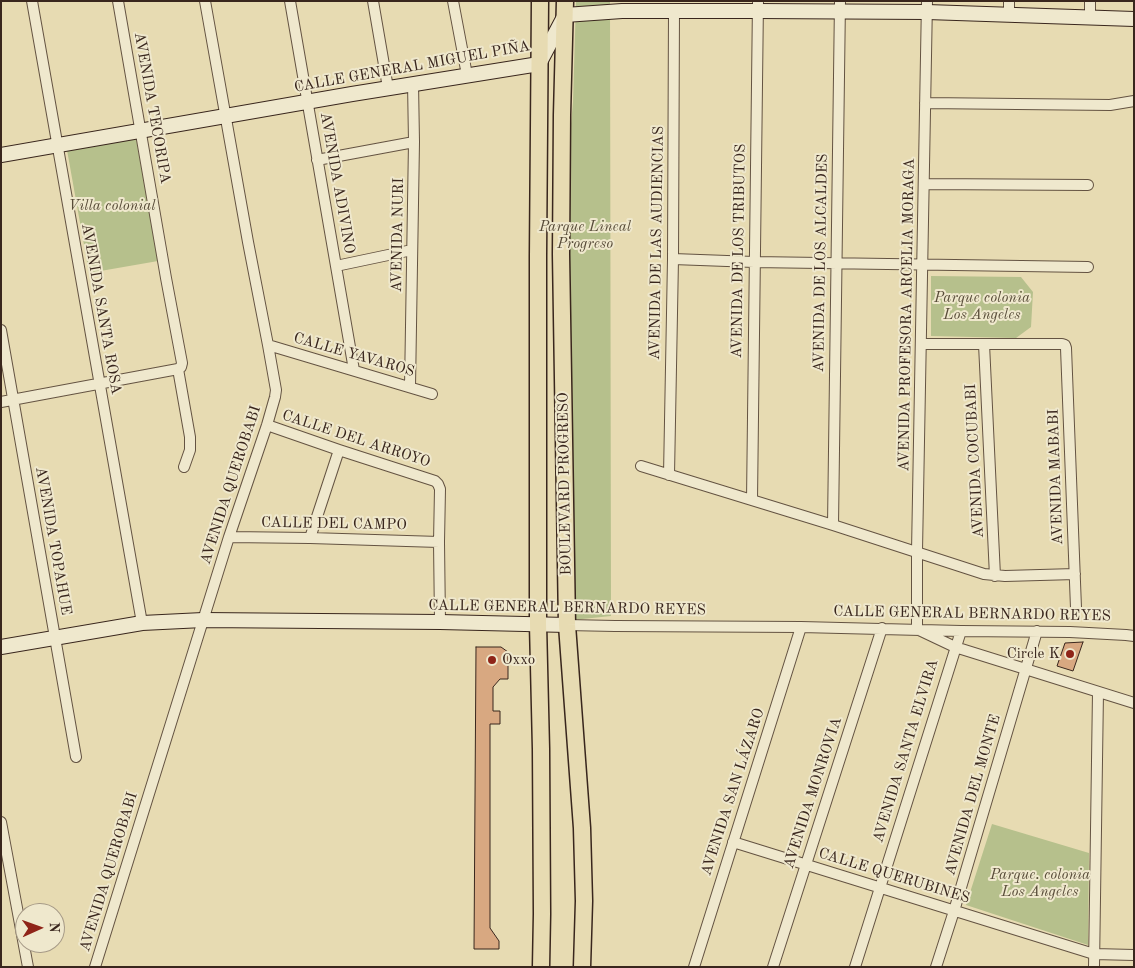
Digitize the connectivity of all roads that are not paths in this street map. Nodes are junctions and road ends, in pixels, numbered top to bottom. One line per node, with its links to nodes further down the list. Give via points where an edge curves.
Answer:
1 (32, 1): 28 (street, AVENIDA SANTA ROSA)
2 (118, 1): 26 (street, AVENIDA TECORIPA)
3 (205, 1): 25 (street, AVENIDA QUEROBABI)
4 (290, 1): 22 (street, AVENIDA ADIVINO)
5 (373, 1): 20 (street)
6 (453, 1): 18 (street)
7 (540, 1): 17 (main road, BOULEVARD PROGRESO)
8 (1090, 1): 15 (street)
9 (563, 6): 14 (street, via 622,11); 17 (street, CALLE GENERAL MIGUEL PIÑA); 24 (main road, BOULEVARD PROGRESO)
10 (758, 6): 11 (street); 14 (street); 35 (street, AVENIDA DE LOS TRIBUTOS)
11 (839, 7): 12 (street); 36 (street, AVENIDA DE LOS ALCALDES)
12 (927, 7): 13 (street); 23 (street, AVENIDA PROFESORA ARCELIA MORAGA)
13 (1009, 8): 15 (street)
14 (674, 10): 34 (street, AVENIDA DE LAS AUDIENCIAS)
15 (1090, 17): 16 (street)
16 (1134, 19)
17 (539, 64): 18 (street, CALLE GENERAL MIGUEL PIÑA); 24 (main road); 68 (main road, BOULEVARD PROGRESO)
18 (467, 75): 19 (street, CALLE GENERAL MIGUEL PIÑA)
19 (413, 83): 20 (street, CALLE GENERAL MIGUEL PIÑA); 27 (street, AVENIDA NURI)
20 (388, 88): 22 (street, CALLE GENERAL MIGUEL PIÑA)
21 (1134, 101): 23 (street, via 1110,105)
22 (308, 102): 25 (street, CALLE GENERAL MIGUEL PIÑA); 30 (street, AVENIDA ADIVINO)
23 (925, 103): 31 (street, AVENIDA PROFESORA ARCELIA MORAGA)
24 (562, 115): 69 (main road, BOULEVARD PROGRESO)
25 (225, 116): 26 (street, CALLE GENERAL MIGUEL PIÑA); 43 (street, AVENIDA QUEROBABI)
26 (141, 130): 28 (street, CALLE GENERAL MIGUEL PIÑA); 44 (street, AVENIDA TECORIPA, via 182,363)
27 (414, 142): 30 (street); 33 (street, AVENIDA NURI)
28 (56, 145): 29 (street, CALLE GENERAL MIGUEL PIÑA); 46 (street, AVENIDA SANTA ROSA)
29 (1, 155)
30 (318, 160): 38 (street, AVENIDA ADIVINO)
31 (924, 184): 32 (street); 37 (street, AVENIDA PROFESORA ARCELIA MORAGA)
32 (1088, 185)
33 (412, 250): 38 (street); 47 (street, AVENIDA NURI)
34 (673, 259): 35 (street); 55 (street, AVENIDA DE LAS AUDIENCIAS)
35 (754, 262): 36 (street); 56 (street, AVENIDA DE LOS TRIBUTOS)
36 (836, 264): 37 (street); 57 (street, AVENIDA DE LOS ALCALDES)
37 (922, 264): 39 (street); 41 (street, AVENIDA PROFESORA ARCELIA MORAGA)
38 (336, 266): 45 (street, AVENIDA ADIVINO)
39 (1088, 267)
40 (1, 330): 49 (street, AVENIDA TOPAHUE)
41 (922, 344): 42 (street); 61 (street, AVENIDA PROFESORA ARCELIA MORAGA)
42 (984, 344): 62 (street, AVENIDA MABABI, via 1064,345); 63 (street, AVENIDA COCUBABI)
43 (268, 345): 45 (street, CALLE YAVAROS); 51 (street, AVENIDA QUEROBABI, via 276,390)
44 (180, 368): 46 (street); 54 (street, AVENIDA TECORIPA, via 190,437 190,450)
45 (354, 370): 47 (street, CALLE YAVAROS)
46 (99, 384): 49 (street); 67 (street, AVENIDA SANTA ROSA)
47 (410, 387): 48 (street, CALLE YAVAROS)
48 (432, 394)
49 (13, 400): 50 (street); 76 (street, AVENIDA TOPAHUE)
50 (1, 402)
51 (268, 425): 52 (street, CALLE DEL ARROYO); 58 (street, AVENIDA QUEROBABI)
52 (340, 450): 59 (street); 60 (street, CALLE DEL ARROYO, via 435,481 440,489)
53 (641, 466): 55 (street)
54 (184, 467)
55 (670, 475): 56 (street)
56 (752, 500): 57 (street)
57 (833, 525): 61 (street)
58 (229, 537): 59 (street, CALLE DEL CAMPO); 65 (street, AVENIDA QUEROBABI)
59 (310, 538): 60 (street, CALLE DEL CAMPO)
60 (439, 542): 66 (street)
61 (917, 552): 63 (street); 72 (street, AVENIDA PROFESORA ARCELIA MORAGA)
62 (1075, 574): 63 (street); 64 (street, AVENIDA MABABI)
63 (995, 576)
64 (1076, 608)
65 (203, 620): 66 (street, CALLE GENERAL BERNARDO REYES); 67 (street, CALLE GENERAL BERNARDO REYES); 91 (street, AVENIDA QUEROBABI)
66 (440, 622): 68 (street, CALLE GENERAL BERNARDO REYES)
67 (142, 623): 76 (street, CALLE GENERAL BERNARDO REYES)
68 (538, 624): 69 (street, CALLE GENERAL BERNARDO REYES); 92 (main road, BOULEVARD PROGRESO)
69 (567, 625): 70 (street, CALLE GENERAL BERNARDO REYES); 93 (main road, BOULEVARD PROGRESO, via 582,828)
70 (801, 627): 71 (street, CALLE GENERAL BERNARDO REYES); 84 (street, AVENIDA SAN LÁZARO)
71 (882, 628): 72 (street, CALLE GENERAL BERNARDO REYES); 85 (street, AVENIDA MONROVIA)
72 (917, 629): 73 (street, CALLE GENERAL BERNARDO REYES); 78 (street)
73 (961, 631): 74 (street, CALLE GENERAL BERNARDO REYES); 78 (street, AVENIDA SANTA ELVIRA)
74 (1037, 632): 75 (street, CALLE GENERAL BERNARDO REYES); 79 (street, AVENIDA DEL MONTE)
75 (1134, 636)
76 (54, 638): 77 (street, CALLE GENERAL BERNARDO REYES); 82 (street, AVENIDA TOPAHUE)
77 (1, 647)
78 (955, 647): 79 (street); 86 (street, AVENIDA SANTA ELVIRA)
79 (1026, 669): 80 (street); 87 (street, AVENIDA DEL MONTE)
80 (1098, 692): 81 (street); 88 (street)
81 (1134, 703)
82 (76, 757)
83 (1, 822): 90 (street)
84 (733, 842): 85 (street, CALLE QUERUBINES); 94 (street, AVENIDA SAN LÁZARO)
85 (806, 865): 86 (street, CALLE QUERUBINES); 95 (street, AVENIDA MONROVIA)
86 (879, 888): 87 (street, CALLE QUERUBINES); 96 (street, AVENIDA SANTA ELVIRA)
87 (954, 911): 88 (street, CALLE QUERUBINES); 97 (street, AVENIDA DEL MONTE)
88 (1094, 954): 89 (street, CALLE QUERUBINES); 98 (street)
89 (1134, 955)
90 (28, 967)
91 (95, 967)
92 (541, 967)
93 (582, 967)
94 (694, 967)
95 (773, 967)
96 (855, 967)
97 (936, 967)
98 (1094, 967)

